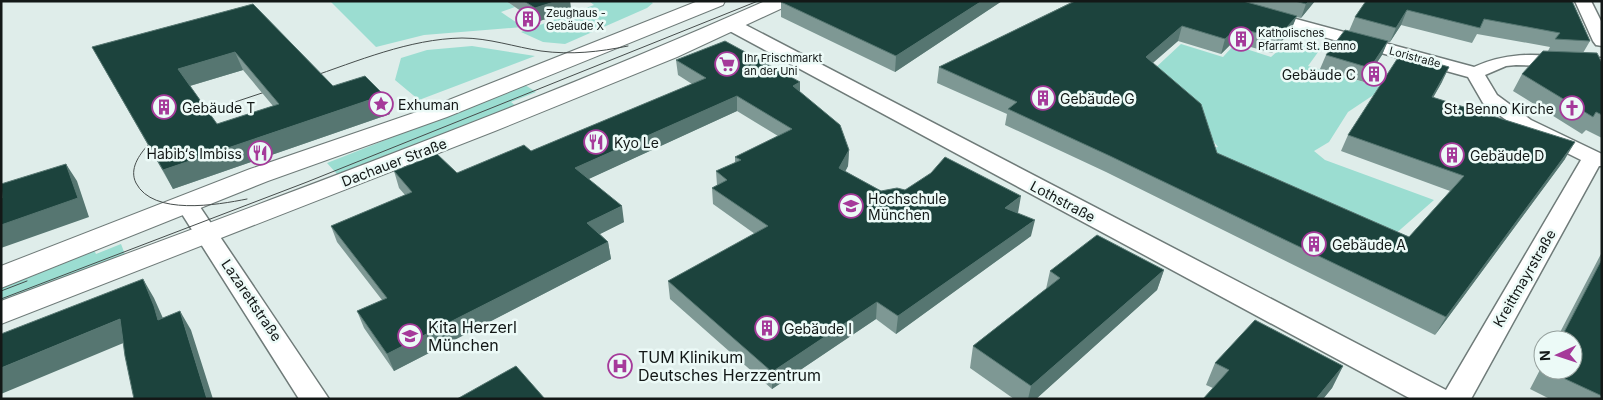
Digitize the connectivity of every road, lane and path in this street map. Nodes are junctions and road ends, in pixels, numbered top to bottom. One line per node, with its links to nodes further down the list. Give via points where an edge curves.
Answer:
1 (782, 1): 5 (main road, Dachauer Straße)
2 (1210, 1): 8 (street, Loristraße)
3 (1584, 1): 6 (street)
4 (702, 3): 5 (main road, Lothstraße); 10 (main road, via 439,112)
5 (730, 24): 11 (main road, Dachauer Straße, via 495,123); 15 (street, Lothstraße)
6 (1602, 41)
7 (1597, 65): 8 (street, via 1542,59 1503,62)
8 (1475, 73): 9 (street, via 1490,99 1524,124)
9 (1597, 159): 16 (street, Kreittmayrstraße)
10 (186, 203): 11 (street, Lazarettstraße); 12 (main road)
11 (206, 234): 13 (main road, Dachauer Straße); 14 (street, Lazarettstraße)
12 (1, 278)
13 (1, 314)
14 (316, 399)
15 (1437, 399)
16 (1456, 399)

